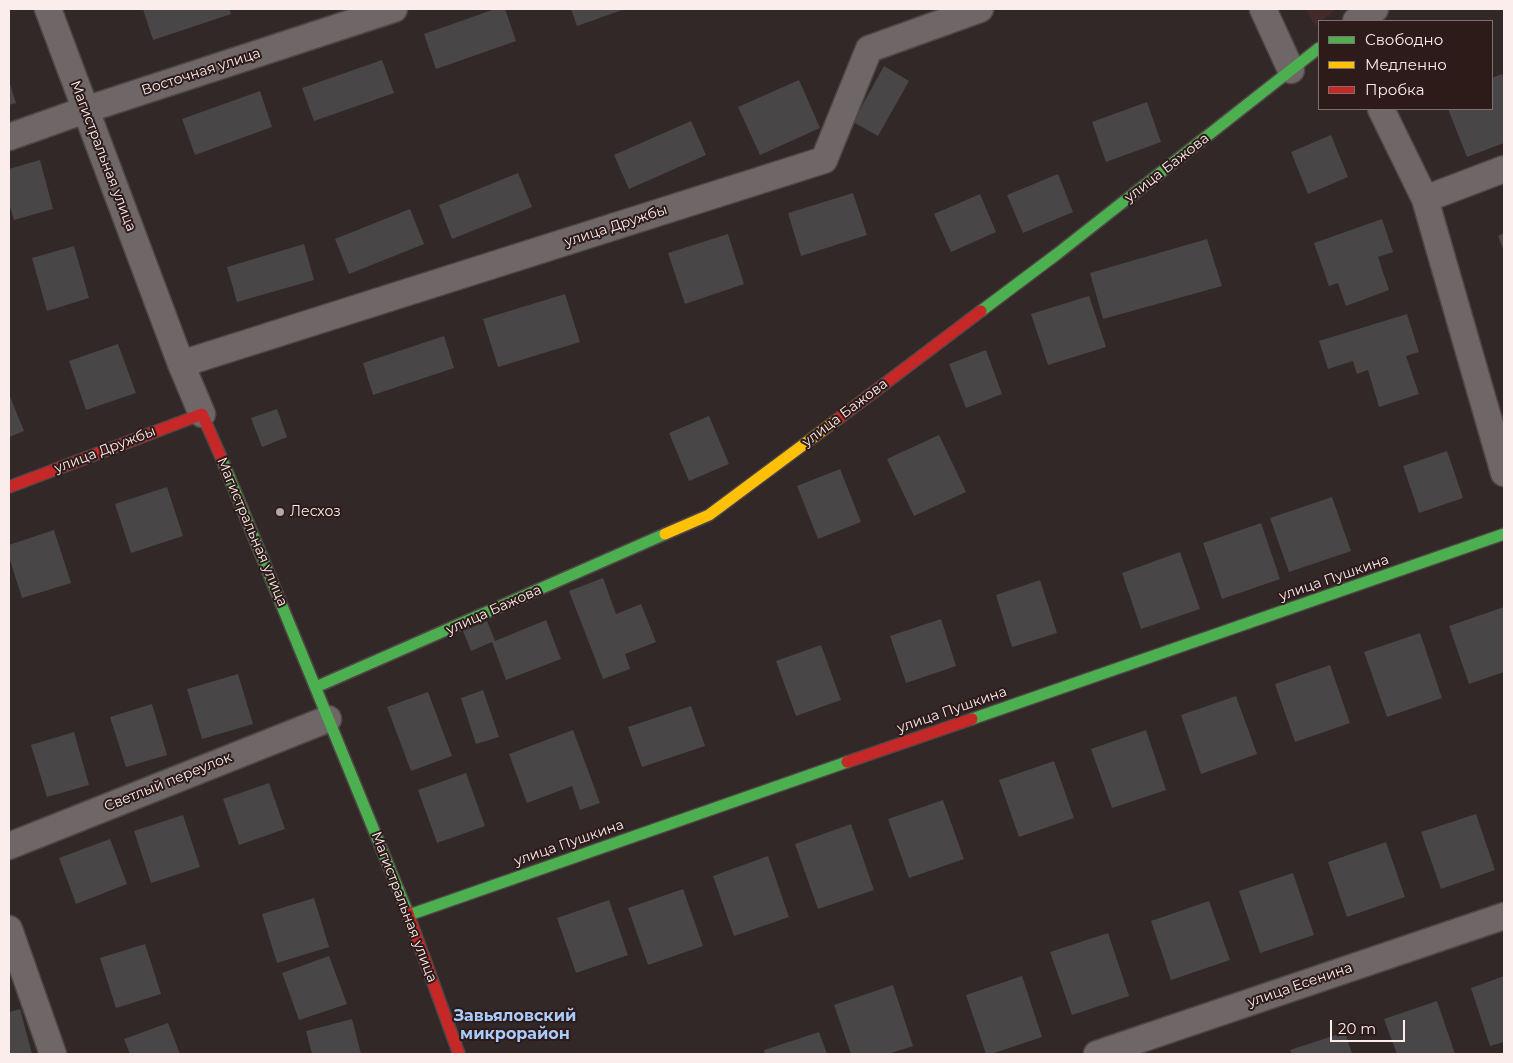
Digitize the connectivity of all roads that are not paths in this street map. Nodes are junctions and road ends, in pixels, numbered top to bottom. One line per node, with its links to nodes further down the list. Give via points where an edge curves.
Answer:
1 (48, 9): 9 (street, Магистральная улица)
2 (394, 9): 9 (street, Восточная улица)
3 (980, 9): 14 (street, улица Дружбы, via 869,49 824,160)
4 (1262, 9): 8 (street)
5 (1375, 9): 6 (street)
6 (1358, 20)
7 (1318, 49): 8 (street, улица Бажова)
8 (1291, 70): 19 (street, улица Бажова, via 1057,254 709,515)
9 (85, 110): 11 (street, Восточная улица); 14 (street, Магистральная улица)
10 (1380, 110): 13 (street)
11 (9, 137)
12 (1504, 169): 13 (street)
13 (1425, 199): 16 (street)
14 (182, 364): 15 (street, Магистральная улица)
15 (202, 414): 17 (street, улица Дружбы); 19 (street, Магистральная улица)
16 (1504, 473)
17 (9, 487)
18 (1504, 534): 22 (street, улица Пушкина)
19 (316, 687): 20 (street, Магистральная улица)
20 (328, 719): 21 (street, Светлый переулок); 22 (street, Магистральная улица)
21 (9, 846)
22 (409, 915): 26 (street, Магистральная улица)
23 (1504, 916): 27 (street, улица Есенина)
24 (9, 929): 25 (street)
25 (53, 1054)
26 (459, 1054)
27 (1096, 1054)

